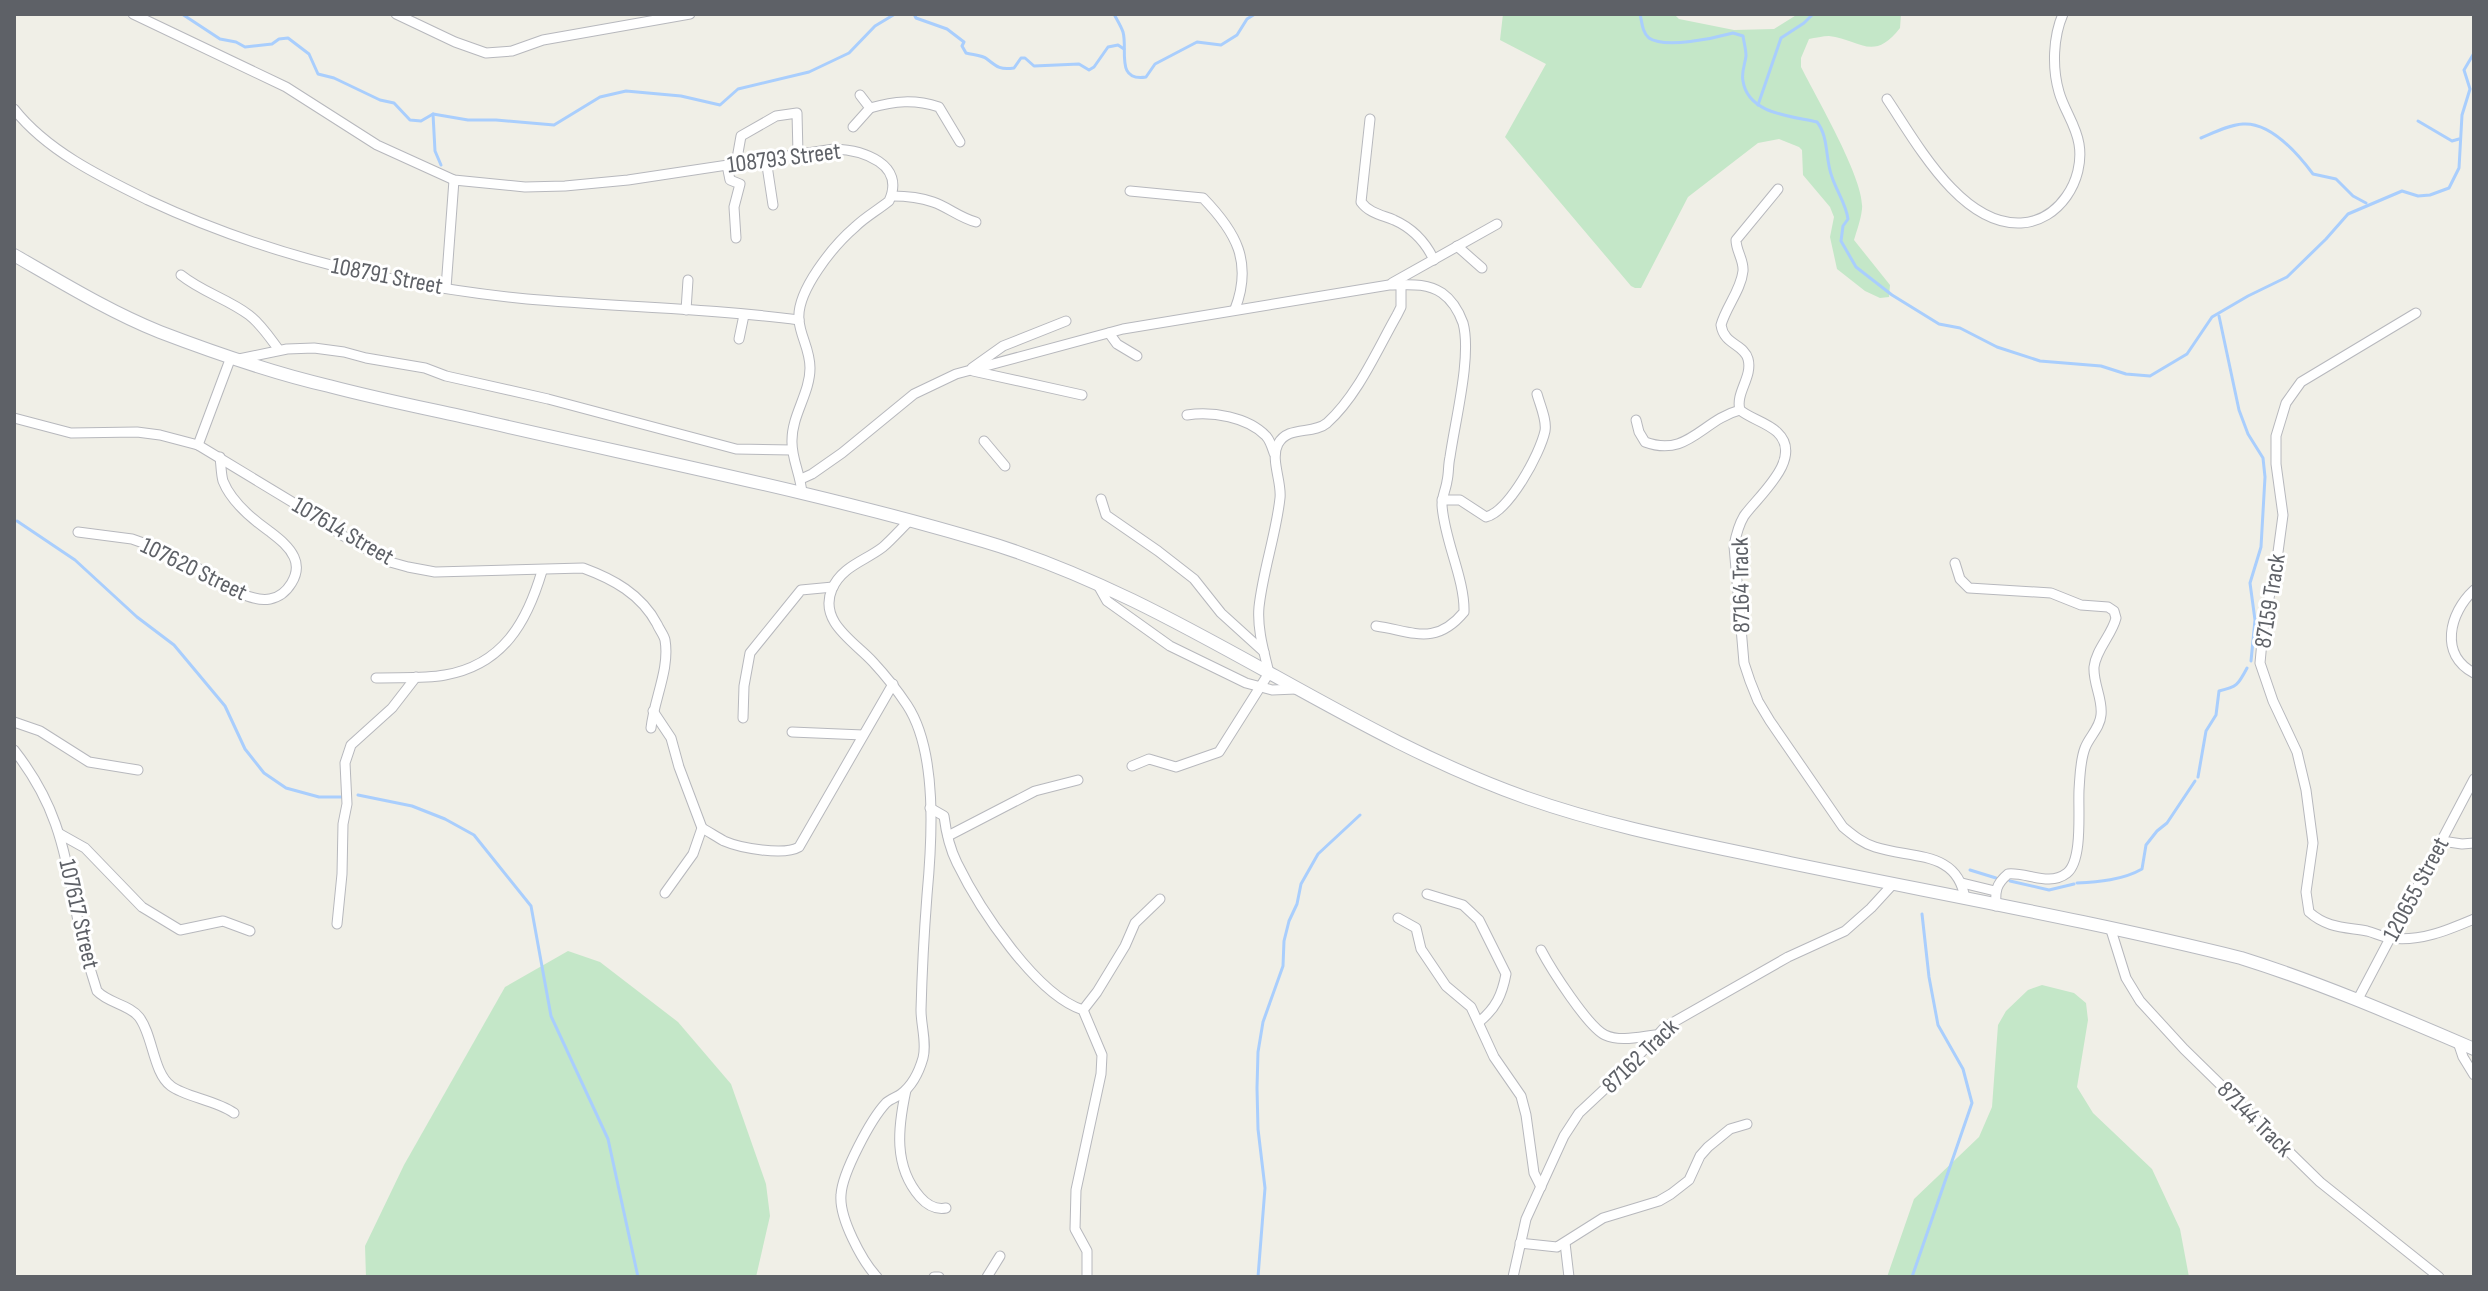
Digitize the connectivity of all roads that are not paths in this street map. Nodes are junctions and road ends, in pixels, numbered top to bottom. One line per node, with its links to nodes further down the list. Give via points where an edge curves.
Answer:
1 (133, 14): 15 (street, 108793 Street, via 286,87 400,158)
2 (396, 14): 3 (street, via 486,53)
3 (690, 14)
4 (2063, 14): 6 (street, via 2055,38 2059,92 2074,125 2080,160 2063,201 2042,219 1995,221 1973,206 1933,167)
5 (860, 95): 7 (street)
6 (1887, 99)
7 (870, 108): 10 (street); 11 (street, via 896,101 939,107)
8 (14, 109): 31 (street, 108791 Street, via 66,155 123,188 214,229 343,270)
9 (1370, 119): 25 (street, via 1361,202 1421,239)
10 (853, 127)
11 (960, 142)
12 (798, 154): 13 (street, 108793 Street); 14 (street, via 797,113 776,116 741,136); 18 (street, 108793 Street, via 834,149 865,155 889,171)
13 (766, 159): 14 (street, 108793 Street); 19 (street)
14 (732, 164): 15 (street, 108793 Street, via 565,186); 22 (street, via 730,180 740,184 734,207)
15 (454, 180): 31 (street)
16 (1778, 189): 46 (street, via 1736,240 1743,272 1721,325 1728,340 1748,357)
17 (1130, 191): 32 (street, via 1203,198 1211,206 1239,249 1244,279)
18 (892, 196): 20 (street, via 935,203); 36 (street, via 836,247 807,288)
19 (773, 205)
20 (976, 222)
21 (1497, 224): 23 (street)
22 (736, 238)
23 (1457, 246): 25 (street); 26 (street)
24 (14, 255): 42 (main road, via 154,329)
25 (1434, 260): 29 (street)
26 (1482, 268)
27 (181, 275): 40 (street, via 247,313)
28 (688, 280): 33 (street)
29 (1389, 285): 30 (street); 32 (street)
30 (1401, 285): 54 (street, via 1397,315 1358,383 1327,423 1281,440); 59 (street, via 1421,285 1444,294 1463,323 1465,357)
31 (446, 288): 33 (street, 108791 Street)
32 (1235, 309): 38 (street)
33 (686, 310): 35 (street, 108791 Street)
34 (2416, 313): 106 (street, 87159 Track, via 2306,378 2286,403 2276,436 2283,515 2260,663 2297,752 2306,790 2313,843 2306,892 2309,912 2328,925)
35 (744, 315): 36 (street, 108791 Street); 39 (street)
36 (799, 320): 52 (street, via 810,375 793,428)
37 (1066, 321): 43 (street, via 1003,346)
38 (1109, 333): 41 (street); 43 (street)
39 (739, 339)
40 (279, 350): 42 (street); 52 (street, via 344,352 736,449)
41 (1137, 356)
42 (235, 358): 51 (street); 57 (main road, via 324,385)
43 (969, 371): 45 (street); 56 (street, via 914,394)
44 (1537, 394): 59 (street, via 1546,428 1505,505 1486,517 1460,500)
45 (1082, 395)
46 (1740, 410): 49 (street, via 1667,448 1645,442); 93 (street, 87164 Track, via 1779,433 1786,451 1777,475 1743,519 1734,546 1744,663 1758,701 1854,837 1929,858 1953,871)
47 (1187, 415): 54 (street, via 1204,413 1248,423 1269,438)
48 (14, 418): 51 (street, 107614 Street, via 71,433 137,432)
49 (1636, 420)
50 (984, 441): 55 (street)
51 (198, 445): 53 (street, 107614 Street)
52 (792, 450): 56 (street)
53 (220, 457): 61 (street, 107620 Street, via 232,496 294,556 294,578 280,596 251,597 174,554 132,539); 63 (street, 107614 Street, via 390,562 435,572)
54 (1276, 460): 68 (street, via 1281,495 1259,608)
55 (1005, 466)
56 (801, 479): 57 (street)
57 (802, 494): 60 (main road)
58 (1101, 499): 68 (street, via 1106,515 1194,579 1221,613)
59 (1442, 500): 67 (street, via 1464,612 1425,636)
60 (909, 521): 64 (main road, via 986,542); 65 (street, via 882,547 848,568)
61 (78, 532)
62 (1955, 563): 95 (street, via 1969,588 2051,593 2081,605 2108,607 2116,618 2094,665 2101,718 2082,760 2075,862 2057,878 2008,874)
63 (542, 571): 71 (street, via 533,602 510,640 493,656 468,669); 76 (street, 107614 Street, via 583,568 618,584 646,607 665,638)
64 (1098, 585): 69 (main road); 74 (street, via 1107,601 1161,641)
65 (833, 587): 73 (street, via 829,606 840,630); 77 (street, via 801,590 750,653)
66 (2474, 590): 70 (street, via 2458,612 2451,637 2455,657)
67 (1376, 626)
68 (1264, 652): 69 (street)
69 (1269, 673): 74 (street); 75 (main road)
70 (2474, 673)
71 (416, 677): 72 (street); 103 (street, via 347,752)
72 (376, 678)
73 (893, 684): 81 (street); 87 (street, via 921,738)
74 (1261, 687): 75 (street); 83 (street, via 1214,755 1182,766 1149,759)
75 (1296, 689): 94 (main road, via 1451,768 1526,798 1631,828)
76 (653, 711): 79 (street, 107614 Street); 88 (street, via 671,738)
77 (743, 718)
78 (14, 722): 84 (street, via 40,731 89,762)
79 (651, 728)
80 (792, 732): 81 (street)
81 (863, 735): 88 (street, via 795,850 726,842)
82 (14, 750): 89 (street, 107617 Street, via 33,775)
83 (1132, 766)
84 (138, 770)
85 (2474, 779): 91 (street, 120655 Street)
86 (1078, 780): 90 (street, via 1035,791)
87 (930, 808): 90 (street, via 944,816); 115 (street, via 922,940 925,1044 914,1083)
88 (702, 828): 96 (street, via 693,854)
89 (60, 834): 105 (street, via 85,848 142,907 180,930 223,921); 116 (street, 107617 Street, via 97,991 139,1016 170,1085)
90 (948, 836): 109 (street, via 956,862 1025,967 1070,1006)
91 (2442, 841): 92 (street); 106 (street, 120655 Street)
92 (2474, 843)
93 (1962, 883): 95 (street); 99 (street)
94 (1893, 884): 99 (main road); 111 (street, 87162 Track, via 1845,931 1788,957)
95 (1995, 891): 100 (street)
96 (665, 893)
97 (1427, 894): 110 (street, via 1473,913 1506,974 1500,999)
98 (1160, 899): 109 (street, via 1135,923)
99 (1965, 899): 100 (main road)
100 (1996, 906): 104 (main road)
101 (1398, 918): 110 (street, via 1416,928 1421,949)
102 (2474, 919): 106 (street, via 2442,933)
103 (337, 924)
104 (2111, 930): 108 (main road, via 2241,958); 128 (street, 87144 Track, via 2126,978 2140,1001 2184,1049 2320,1182)
105 (250, 931)
106 (2390, 938): 108 (street, 120655 Street)
107 (1541, 950): 111 (street, via 1602,1034 1626,1039)
108 (2358, 999): 112 (main road)
109 (1083, 1010): 125 (street, via 1103,1063 1076,1190 1075,1229 1087,1251)
110 (1479, 1022): 118 (street, via 1494,1057 1521,1096)
111 (1655, 1035): 118 (street, 87162 Track, via 1571,1122)
112 (2458, 1042): 113 (main road); 114 (street)
113 (2474, 1049)
114 (2474, 1075)
115 (906, 1090): 119 (street, via 898,1143 901,1164 925,1203); 123 (street, via 888,1101 868,1129 841,1194 854,1239)
116 (234, 1113)
117 (1747, 1124): 121 (street, via 1730,1129 1708,1147 1689,1180 1671,1194 1609,1215)
118 (1541, 1187): 120 (street, 87162 Track)
119 (946, 1208)
120 (1520, 1243): 121 (street, via 1551,1248); 126 (street, 87162 Track)
121 (1565, 1243): 127 (street)
122 (1000, 1256): 124 (street)
123 (877, 1277)
124 (987, 1277)
125 (1087, 1277)
126 (1513, 1277)
127 (1569, 1277)
128 (2439, 1277)

